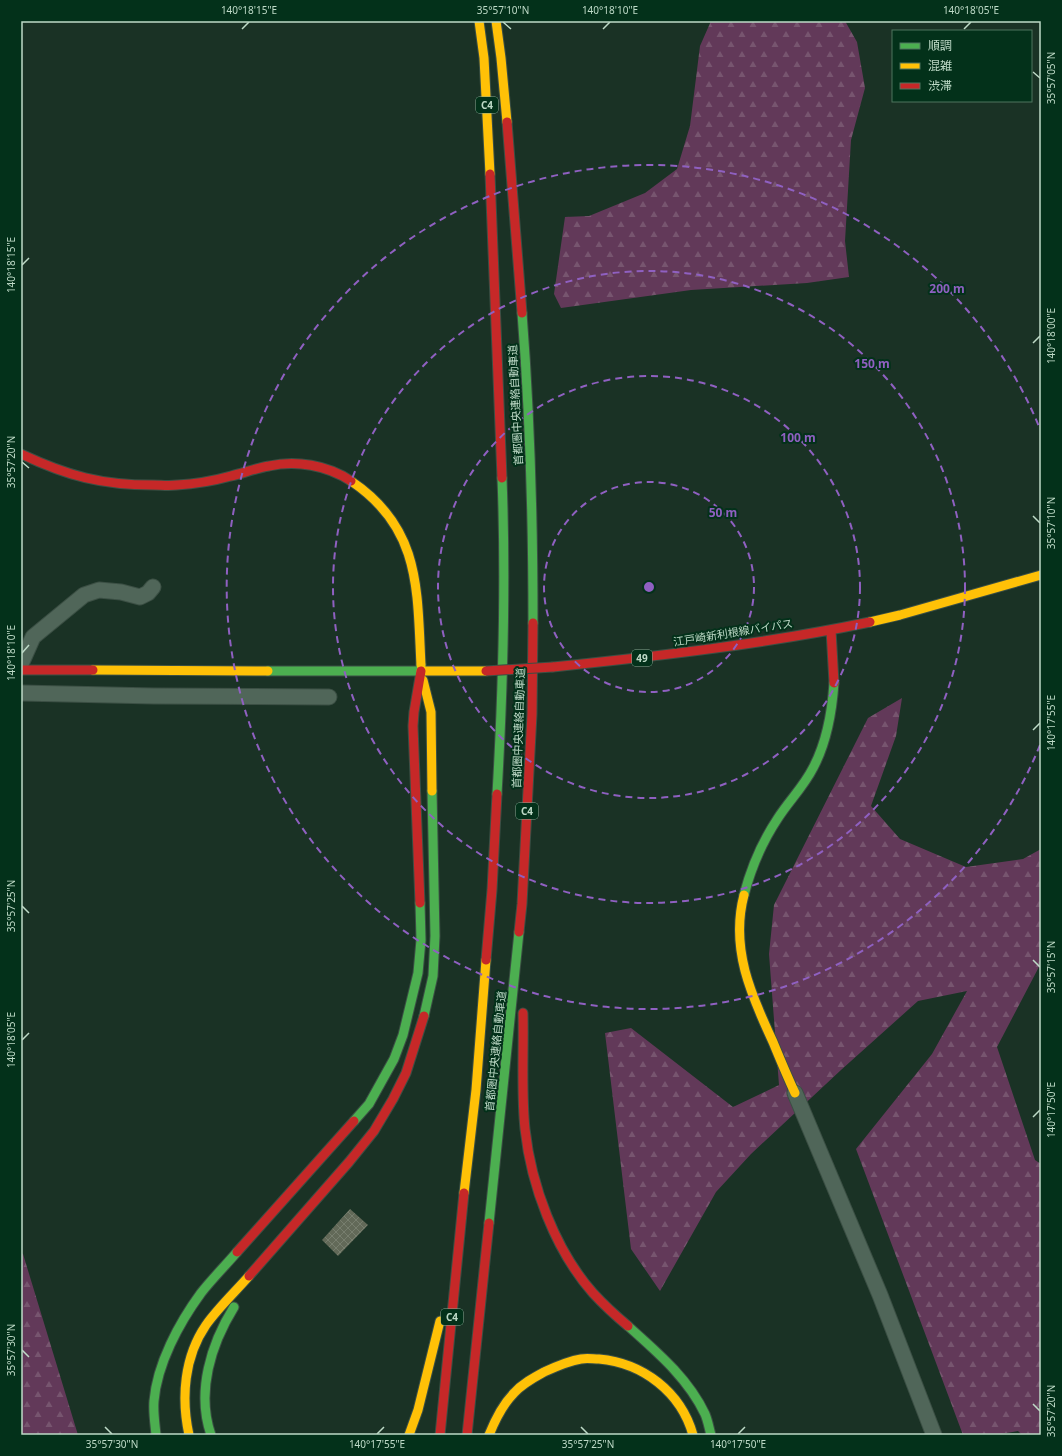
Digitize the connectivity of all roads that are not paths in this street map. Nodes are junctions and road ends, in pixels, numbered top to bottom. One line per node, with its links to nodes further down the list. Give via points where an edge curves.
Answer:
1 (479, 21): 16 (main road, 首都圏中央連絡自動車道 / C4, via 484,58 492,190 504,524 501,721 492,890 476,1090)
2 (496, 21): 12 (main road, 首都圏中央連絡自動車道 / C4, via 526,365 532,534 532,714)
3 (21, 454): 9 (main road, via 46,466 115,484 179,485 224,478 282,464 334,472 360,487 383,508 404,541 415,580)
4 (1041, 575): 6 (main road, 江戸崎新利根線バイパス / 49, via 900,615)
5 (153, 587): 7 (street, via 140,597 99,590 84,595 33,637)
6 (831, 630): 9 (main road, 江戸崎新利根線バイパス / 49, bridge, via 650,657 553,668); 15 (main road, via 834,698 825,740 809,777 778,819 754,863 747,879 739,926 740,953 756,1006)
7 (21, 664)
8 (21, 670): 9 (main road, 江戸崎新利根線バイパス)
9 (421, 672): 17 (main road, via 414,712 421,940 418,973 403,1035 394,1059 369,1104); 19 (main road, via 431,712 434,958 428,1003 418,1042 406,1073 374,1131)
10 (21, 693): 11 (street)
11 (329, 697)
12 (522, 904): 13 (main road); 27 (main road, 首都圏中央連絡自動車道 / C4)
13 (523, 982)
14 (523, 1005): 30 (main road, via 527,1142 535,1182 545,1211 565,1252 590,1290 676,1371 704,1413)
15 (795, 1093): 31 (street, via 880,1295)
16 (463, 1200): 18 (main road); 26 (main road, 首都圏中央連絡自動車道 / C4)
17 (235, 1256): 21 (main road, via 188,1325); 22 (main road, via 201,1294 181,1323 166,1355 154,1402)
18 (449, 1256)
19 (253, 1273): 23 (main road, via 206,1325 195,1345 188,1366 186,1385); 24 (main road, via 221,1331 210,1360 204,1410)
20 (441, 1313): 25 (main road, via 418,1410)
21 (183, 1338)
22 (156, 1435)
23 (189, 1435)
24 (211, 1435)
25 (409, 1435)
26 (440, 1435)
27 (467, 1435)
28 (489, 1435): 29 (main road, via 500,1411 519,1388 536,1376 580,1359 601,1359 624,1363 657,1380 671,1394 684,1414)
29 (692, 1435)
30 (711, 1435)
31 (934, 1435)

